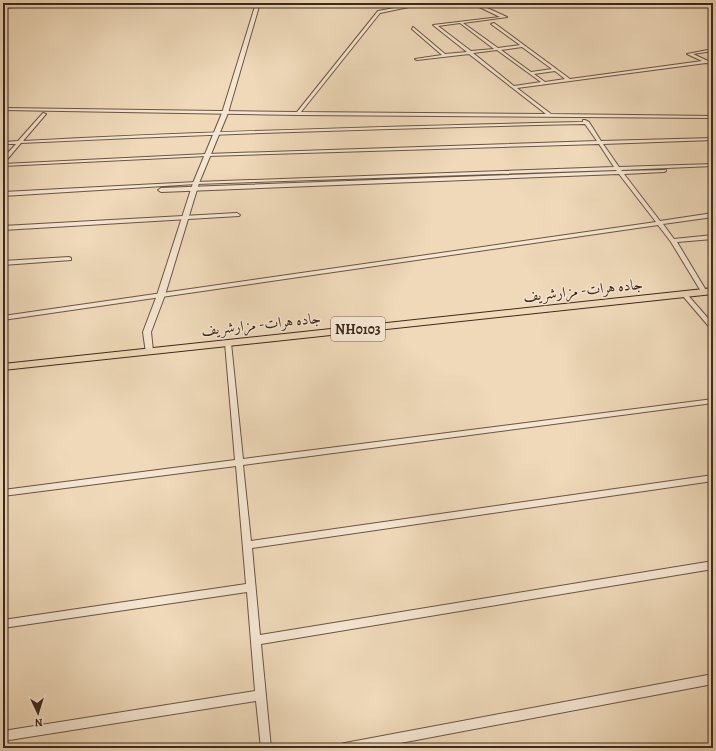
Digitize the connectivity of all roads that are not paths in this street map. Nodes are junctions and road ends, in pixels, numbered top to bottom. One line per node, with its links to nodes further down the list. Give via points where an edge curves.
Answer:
1 (65, 3): 5 (street)
2 (258, 3): 23 (street)
3 (426, 3): 25 (street, via 379,12)
4 (473, 3): 6 (street, via 505,17)
5 (3, 7)
6 (460, 22): 10 (street); 12 (street, via 435,25)
7 (493, 24): 9 (street)
8 (413, 28): 13 (street)
9 (524, 46): 10 (street); 17 (street)
10 (498, 49): 12 (street); 18 (street)
11 (713, 50): 15 (street, via 689,54)
12 (470, 53): 13 (street); 21 (street)
13 (445, 56): 14 (street)
14 (417, 59)
15 (705, 62): 16 (street); 19 (street)
16 (713, 63)
17 (555, 70): 18 (street); 19 (street)
18 (531, 74): 20 (street)
19 (569, 80): 20 (street)
20 (544, 83): 21 (street)
21 (514, 88): 26 (street)
22 (3, 109): 23 (street)
23 (225, 113): 25 (street); 30 (street)
24 (44, 114): 32 (street)
25 (298, 114): 26 (street)
26 (549, 116): 27 (street)
27 (581, 116): 28 (street); 29 (street)
28 (713, 117)
29 (587, 123): 30 (street); 33 (street)
30 (216, 135): 32 (street); 35 (street)
31 (713, 139): 33 (street)
32 (20, 143): 34 (street); 36 (street)
33 (601, 143): 35 (street); 40 (street)
34 (3, 144)
35 (207, 155): 37 (street); 41 (street)
36 (3, 161)
37 (3, 165)
38 (713, 165): 40 (street)
39 (713, 169): 40 (street)
40 (620, 170): 41 (street); 47 (street)
41 (195, 186): 42 (street); 43 (street); 46 (street)
42 (3, 194)
43 (3, 198)
44 (237, 215): 46 (street)
45 (713, 215): 47 (street)
46 (184, 218): 48 (street); 55 (street)
47 (660, 223): 50 (street); 55 (street)
48 (3, 228)
49 (713, 237): 50 (street)
50 (674, 241): 53 (street)
51 (69, 259): 52 (street)
52 (3, 263)
53 (708, 291): 54 (highway, جاده هرات- مزارشریف / NH0103)
54 (684, 294): 57 (street); 58 (highway, جاده هرات- مزارشریف / NH0103)
55 (161, 295): 56 (street); 59 (street, via 147,332)
56 (3, 318)
57 (713, 328)
58 (228, 343): 59 (highway, جاده هرات- مزارشریف / NH0103); 62 (street)
59 (149, 351): 60 (highway, جاده هرات- مزارشریف / NH0103)
60 (3, 366)
61 (713, 401): 62 (street)
62 (239, 462): 64 (street); 65 (street)
63 (713, 478): 65 (street)
64 (3, 493)
65 (247, 545): 67 (street)
66 (713, 565): 69 (street)
67 (251, 587): 68 (street); 69 (street)
68 (3, 624)
69 (256, 640): 71 (street)
70 (713, 679): 74 (street)
71 (261, 695): 72 (street); 73 (street)
72 (3, 736)
73 (266, 748)
74 (345, 748)

